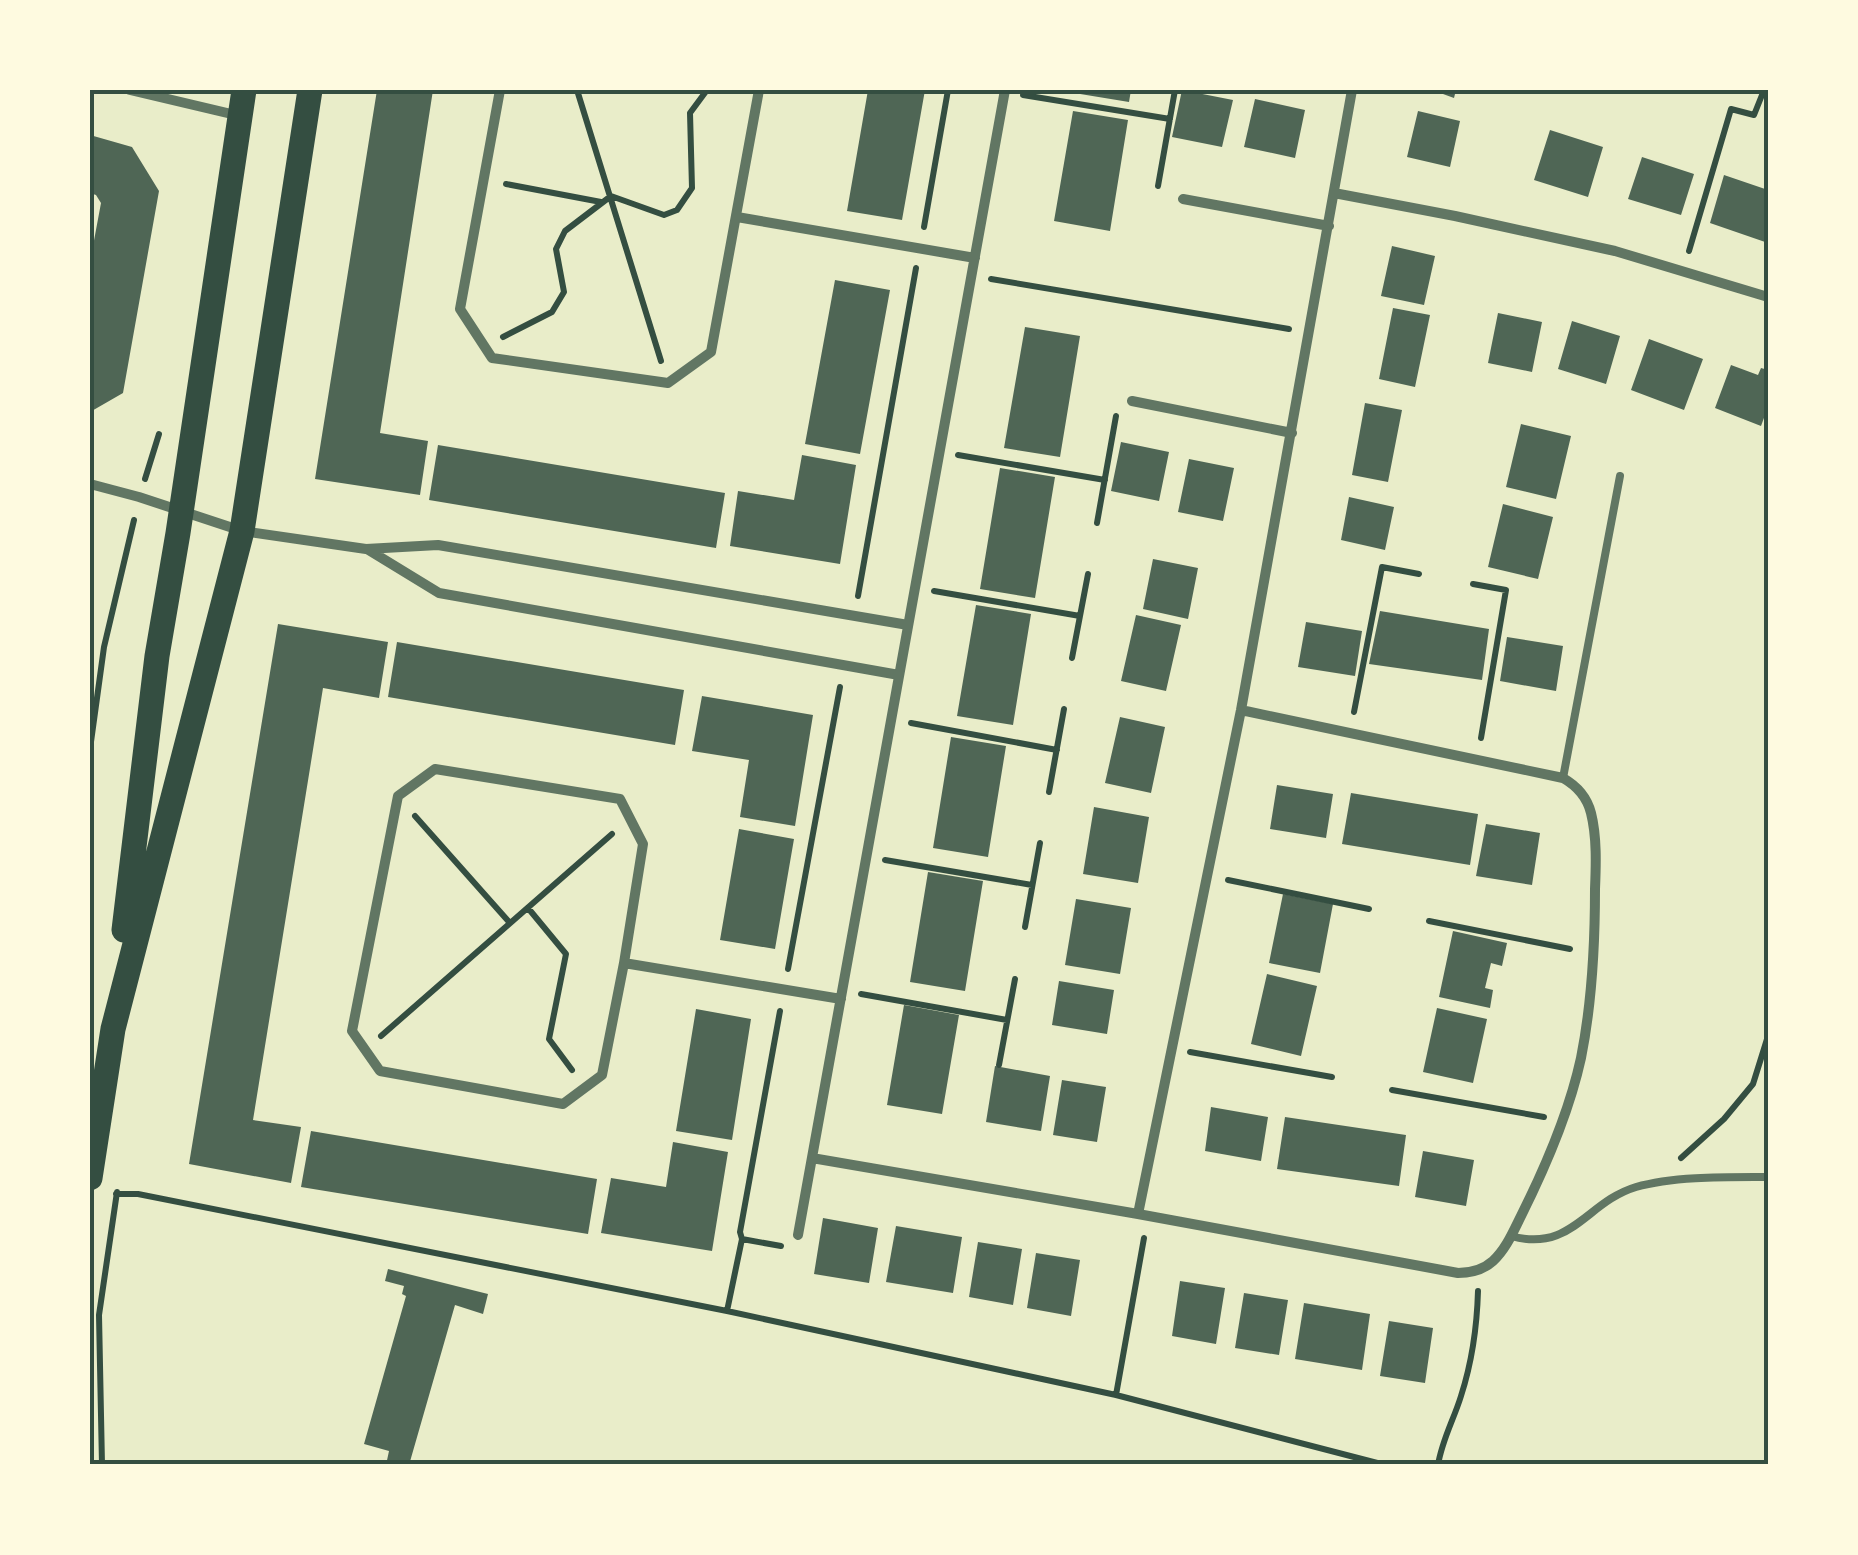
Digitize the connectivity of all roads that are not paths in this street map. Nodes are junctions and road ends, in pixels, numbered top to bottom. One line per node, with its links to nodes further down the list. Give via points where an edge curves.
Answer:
1 (130, 90): 7 (street)
2 (310, 90): 19 (main road)
3 (500, 90): 10 (street, via 460,309 492,358 668,383 712,352)
4 (760, 90): 10 (street)
5 (1352, 90): 8 (street)
6 (1005, 91): 12 (street)
7 (242, 103): 18 (main road)
8 (1334, 193): 11 (street); 13 (street, via 1616,252)
9 (1183, 199): 11 (street)
10 (737, 218): 12 (street)
11 (1329, 226): 15 (street)
12 (975, 258): 21 (street)
13 (1768, 297)
14 (1132, 402): 15 (street)
15 (1292, 433): 23 (street)
16 (1620, 476): 24 (lane)
17 (90, 484): 18 (street)
18 (180, 511): 19 (street); 27 (main road)
19 (242, 531): 20 (street); 27 (main road)
20 (366, 549): 21 (street, via 438,545); 22 (street, via 439,593)
21 (908, 625): 22 (street)
22 (898, 675): 26 (street)
23 (1242, 710): 24 (street); 31 (street)
24 (1563, 778): 33 (street, via 1584,795 1590,812 1593,953 1580,1058 1553,1149)
25 (624, 963): 25 (street, via 602,1074 562,1104 380,1071 352,1032 398,796 434,769 620,799 643,844); 26 (street)
26 (842, 995): 28 (street)
27 (113, 1029): 30 (main road)
28 (812, 1158): 31 (street); 32 (street)
29 (1768, 1177): 33 (lane, via 1637,1187 1558,1236)
30 (97, 1186)
31 (1143, 1215): 33 (street, via 1458,1273 1494,1261)
32 (798, 1235)
33 (1512, 1236)

